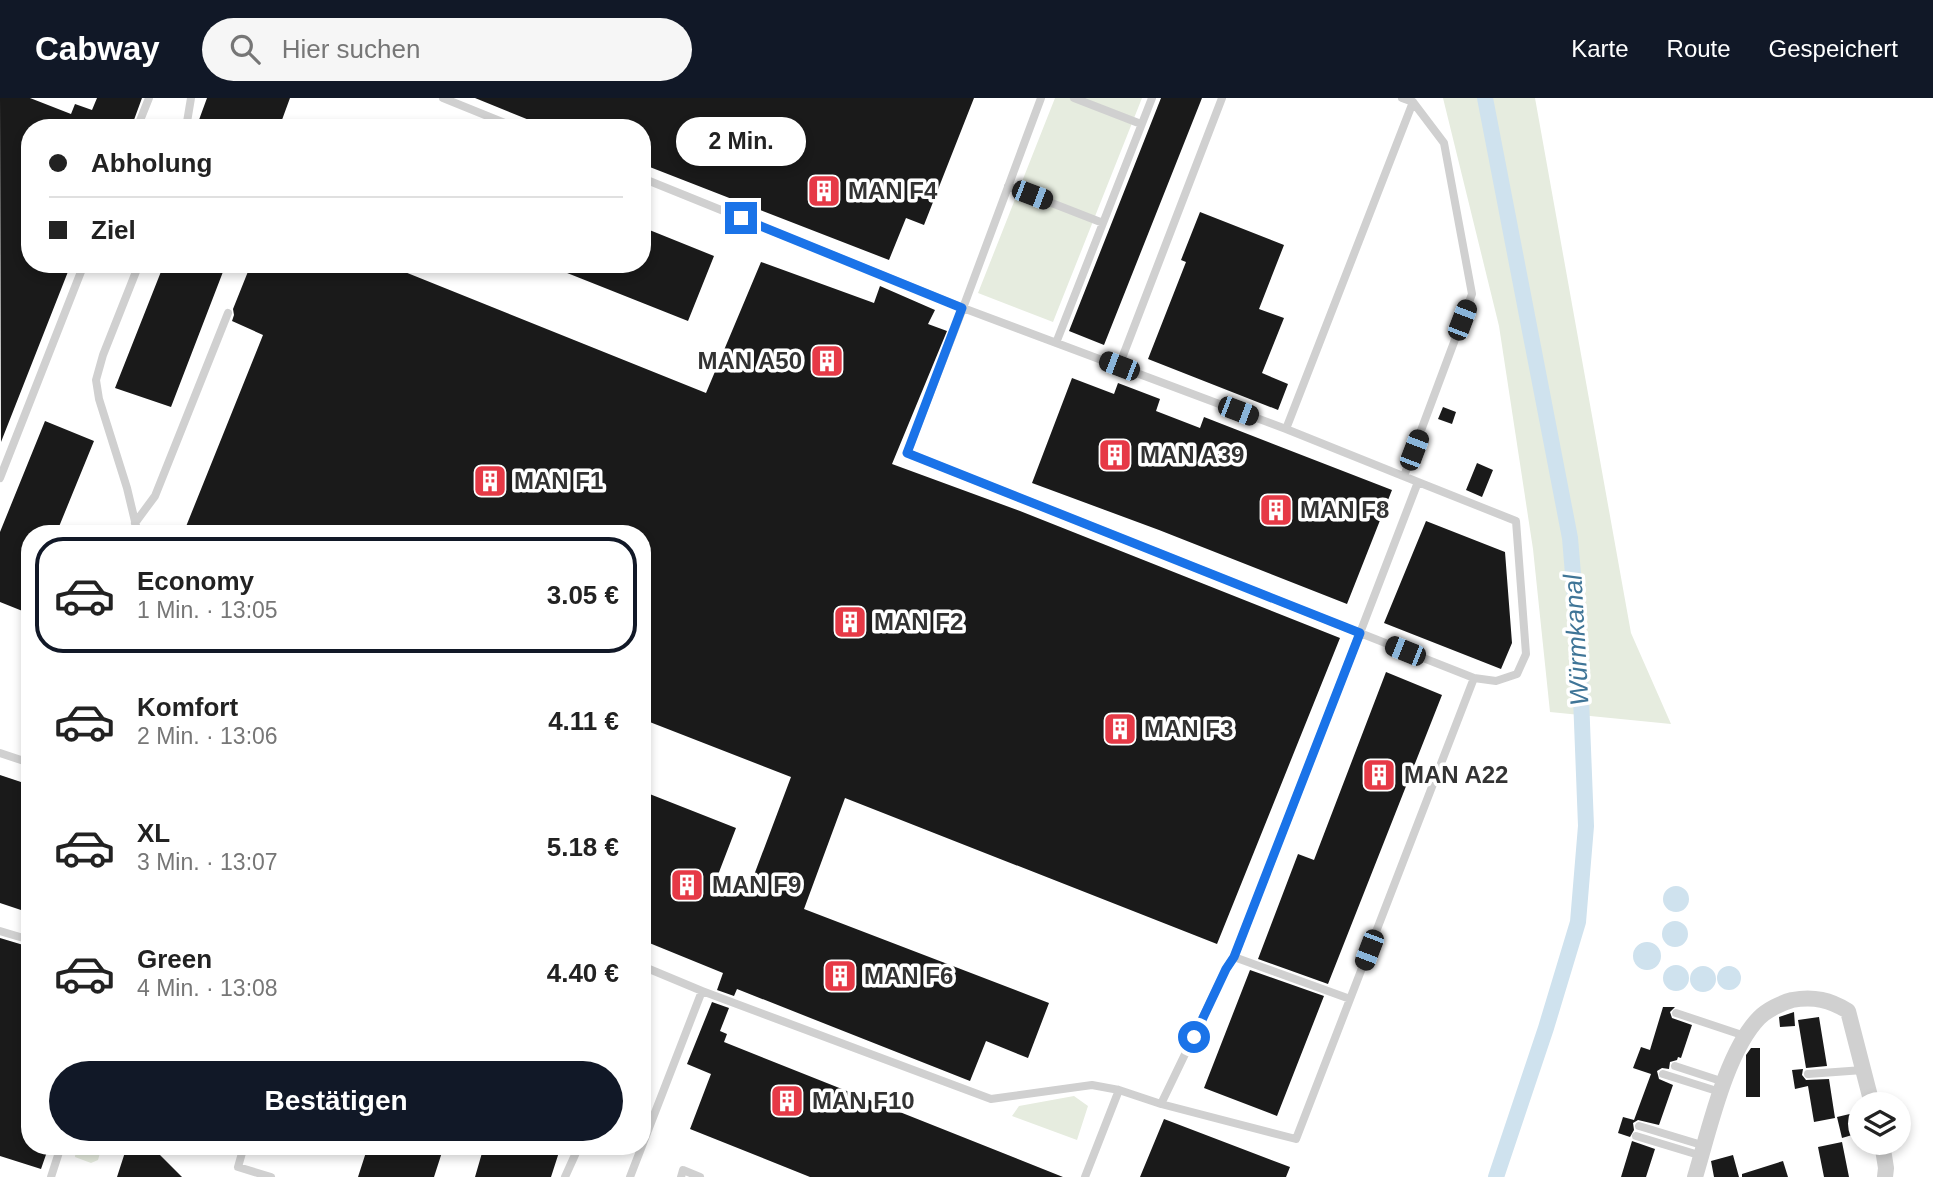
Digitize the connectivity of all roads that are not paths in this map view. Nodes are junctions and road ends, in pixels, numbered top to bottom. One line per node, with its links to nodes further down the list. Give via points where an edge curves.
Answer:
1 (149, 98): 10 (lane)
2 (191, 98): 11 (lane)
3 (443, 98): 12 (lane)
4 (1041, 98): 15 (lane)
5 (1074, 98): 13 (lane)
6 (1152, 98): 13 (lane)
7 (1222, 98): 22 (lane)
8 (1402, 98): 9 (lane)
9 (1413, 102): 23 (lane); 24 (lane, via 1444,143 1472,294)
10 (141, 119)
11 (188, 119)
12 (495, 119)
13 (1141, 124): 16 (lane)
14 (651, 182): 19 (lane)
15 (1008, 186): 16 (lane); 19 (lane)
16 (1103, 223): 21 (lane)
17 (80, 273): 25 (lane)
18 (135, 273): 27 (lane, via 96,380)
19 (962, 308): 21 (lane); 28 (lane, via 907,453)
20 (228, 313): 27 (lane, via 155,496)
21 (1056, 343): 22 (lane)
22 (1119, 366): 23 (lane)
23 (1286, 429): 24 (lane)
24 (1404, 476): 26 (lane)
25 (0, 478)
26 (1418, 482): 28 (lane); 29 (lane, via 1516,521 1526,654 1517,674 1496,681)
27 (135, 523)
28 (1360, 633): 29 (lane); 34 (lane)
29 (1474, 678): 37 (lane)
30 (0, 753): 31 (lane)
31 (21, 760)
32 (0, 931): 33 (lane)
33 (21, 937)
34 (1234, 957): 37 (lane); 47 (lane)
35 (651, 970): 36 (lane)
36 (702, 991): 45 (lane, via 991,1099 1080,1085); 48 (lane)
37 (1350, 999): 47 (lane, via 1296,1139)
38 (1676, 1013): 39 (lane)
39 (1745, 1036): 41 (street, via 1760,1016 1784,1002 1831,1000 1848,1011); 44 (street)
40 (1675, 1066): 44 (lane)
41 (1863, 1070): 43 (lane); 46 (street)
42 (1663, 1074): 44 (lane)
43 (1808, 1074)
44 (1723, 1087): 51 (street)
45 (1119, 1090): 47 (lane); 63 (lane)
46 (1869, 1092)
47 (1161, 1104)
48 (651, 1125)
49 (1639, 1126): 51 (lane)
50 (1636, 1136): 51 (lane)
51 (1703, 1151): 64 (street)
52 (58, 1155): 57 (lane)
53 (241, 1155): 58 (lane, via 238,1167)
54 (575, 1155): 59 (lane)
55 (639, 1155): 60 (lane)
56 (1884, 1155): 65 (street)
57 (51, 1177)
58 (271, 1177)
59 (565, 1177)
60 (631, 1177)
61 (681, 1177): 62 (lane, via 684,1170)
62 (700, 1177)
63 (1085, 1177)
64 (1695, 1177)
65 (1885, 1177)

